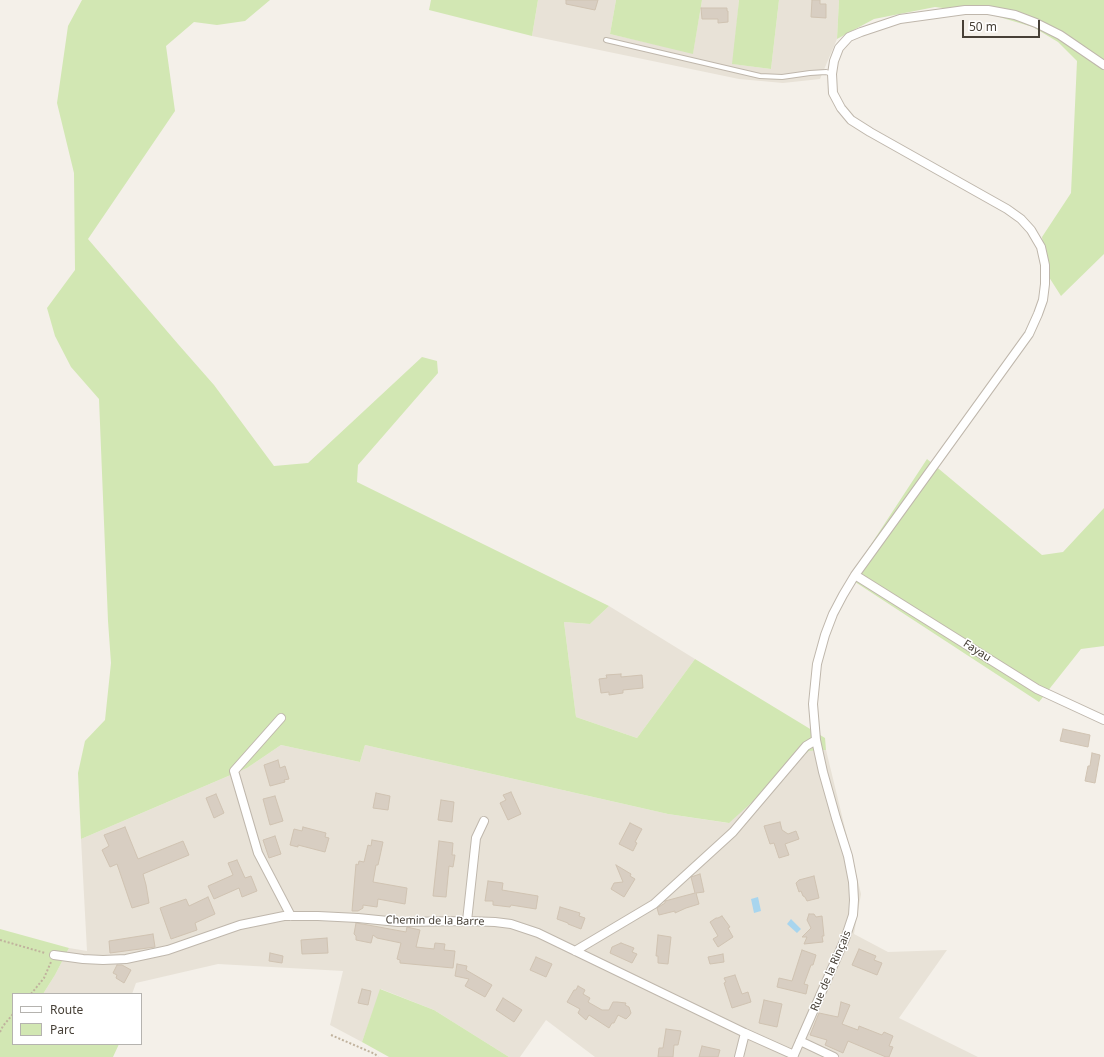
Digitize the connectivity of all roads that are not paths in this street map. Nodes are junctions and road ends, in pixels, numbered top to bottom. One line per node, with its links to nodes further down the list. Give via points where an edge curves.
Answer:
1 (606, 40): 3 (lane, via 760,76 782,77 826,72)
2 (1104, 65): 3 (street, Rue de la Rinçais, via 1060,35 1036,23 1015,15 988,10 965,10 900,19 850,37 839,48)
3 (832, 74): 4 (street, Rue de la Rinçais, via 833,93 851,120 1007,209 1021,220 1031,230 1041,247 1046,284 1043,300 1029,334)
4 (855, 575): 6 (street, Fayau, via 1038,689); 7 (street, Rue de la Rinçais, via 833,614 817,664 813,704)
5 (281, 718): 9 (street, via 234,771 258,854)
6 (1104, 720)
7 (816, 740): 11 (street, via 806,746 733,832 654,904); 14 (street, Rue de la Rinçais, via 848,856 854,900 850,927)
8 (484, 821): 10 (street, via 476,838)
9 (291, 916): 10 (street, Chemin de la Barre, via 398,922); 12 (street, Chemin de la Barre, via 240,925 168,950 126,959 83,959)
10 (467, 921): 11 (street, Chemin de la Barre, via 511,924 538,933)
11 (575, 951): 13 (street, Chemin de la Barre)
12 (54, 955)
13 (744, 1033): 15 (street, Chemin de la Barre); 16 (street)
14 (800, 1041): 15 (street, Rue de la Rinçais); 17 (street)
15 (794, 1056)
16 (739, 1057)
17 (834, 1057)

